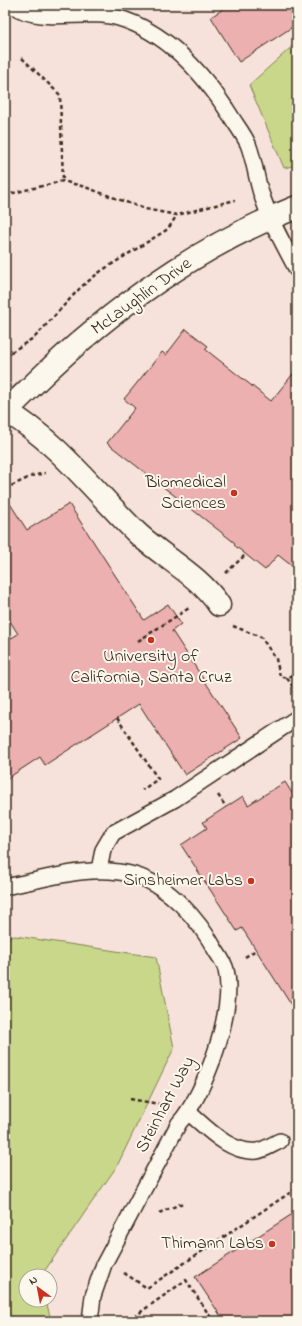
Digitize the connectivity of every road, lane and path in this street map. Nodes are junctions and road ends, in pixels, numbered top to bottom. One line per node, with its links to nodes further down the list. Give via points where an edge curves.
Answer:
1 (12, 5): 8 (lane, via 39,15 91,14 118,18 149,31 177,50 197,69 248,143)
2 (22, 58): 3 (path, via 60,95)
3 (63, 181): 4 (path); 7 (path, via 145,209)
4 (5, 195)
5 (236, 200): 7 (path)
6 (297, 207): 8 (main road, McLaughlin Drive)
7 (177, 215): 10 (path, via 168,229 101,271 81,287 35,337)
8 (270, 217): 9 (lane); 11 (main road, McLaughlin Drive, via 202,254 155,284 96,328)
9 (297, 270)
10 (5, 356)
11 (6, 412): 12 (main road, via 26,424)
12 (74, 467): 13 (path, via 32,476); 15 (main road, via 138,534)
13 (5, 489)
14 (246, 554): 15 (path)
15 (214, 598): 17 (path, via 194,604)
16 (233, 626): 19 (path, via 262,637 276,659 280,676)
17 (138, 641)
18 (297, 672): 19 (path)
19 (287, 678): 20 (path)
20 (297, 694)
21 (117, 718): 23 (path, via 158,779)
22 (297, 718): 24 (lane, via 175,799 113,833 103,850)
23 (139, 793)
24 (99, 870): 25 (lane, Steinhart Way); 28 (lane, Steinhart Way, via 134,875 161,889 191,913 206,932 226,970 224,1020 209,1071)
25 (5, 887)
26 (130, 1099): 27 (path)
27 (167, 1106)
28 (188, 1112): 29 (lane, via 221,1140 237,1149 257,1151); 35 (lane, Steinhart Way, via 179,1123 104,1264 93,1296)
29 (280, 1141)
30 (297, 1188): 33 (path, via 147,1288)
31 (183, 1203): 32 (path)
32 (159, 1213)
33 (122, 1272)
34 (222, 1317): 37 (path)
35 (90, 1321)
36 (128, 1321): 37 (path, via 186,1280)
37 (215, 1321)

